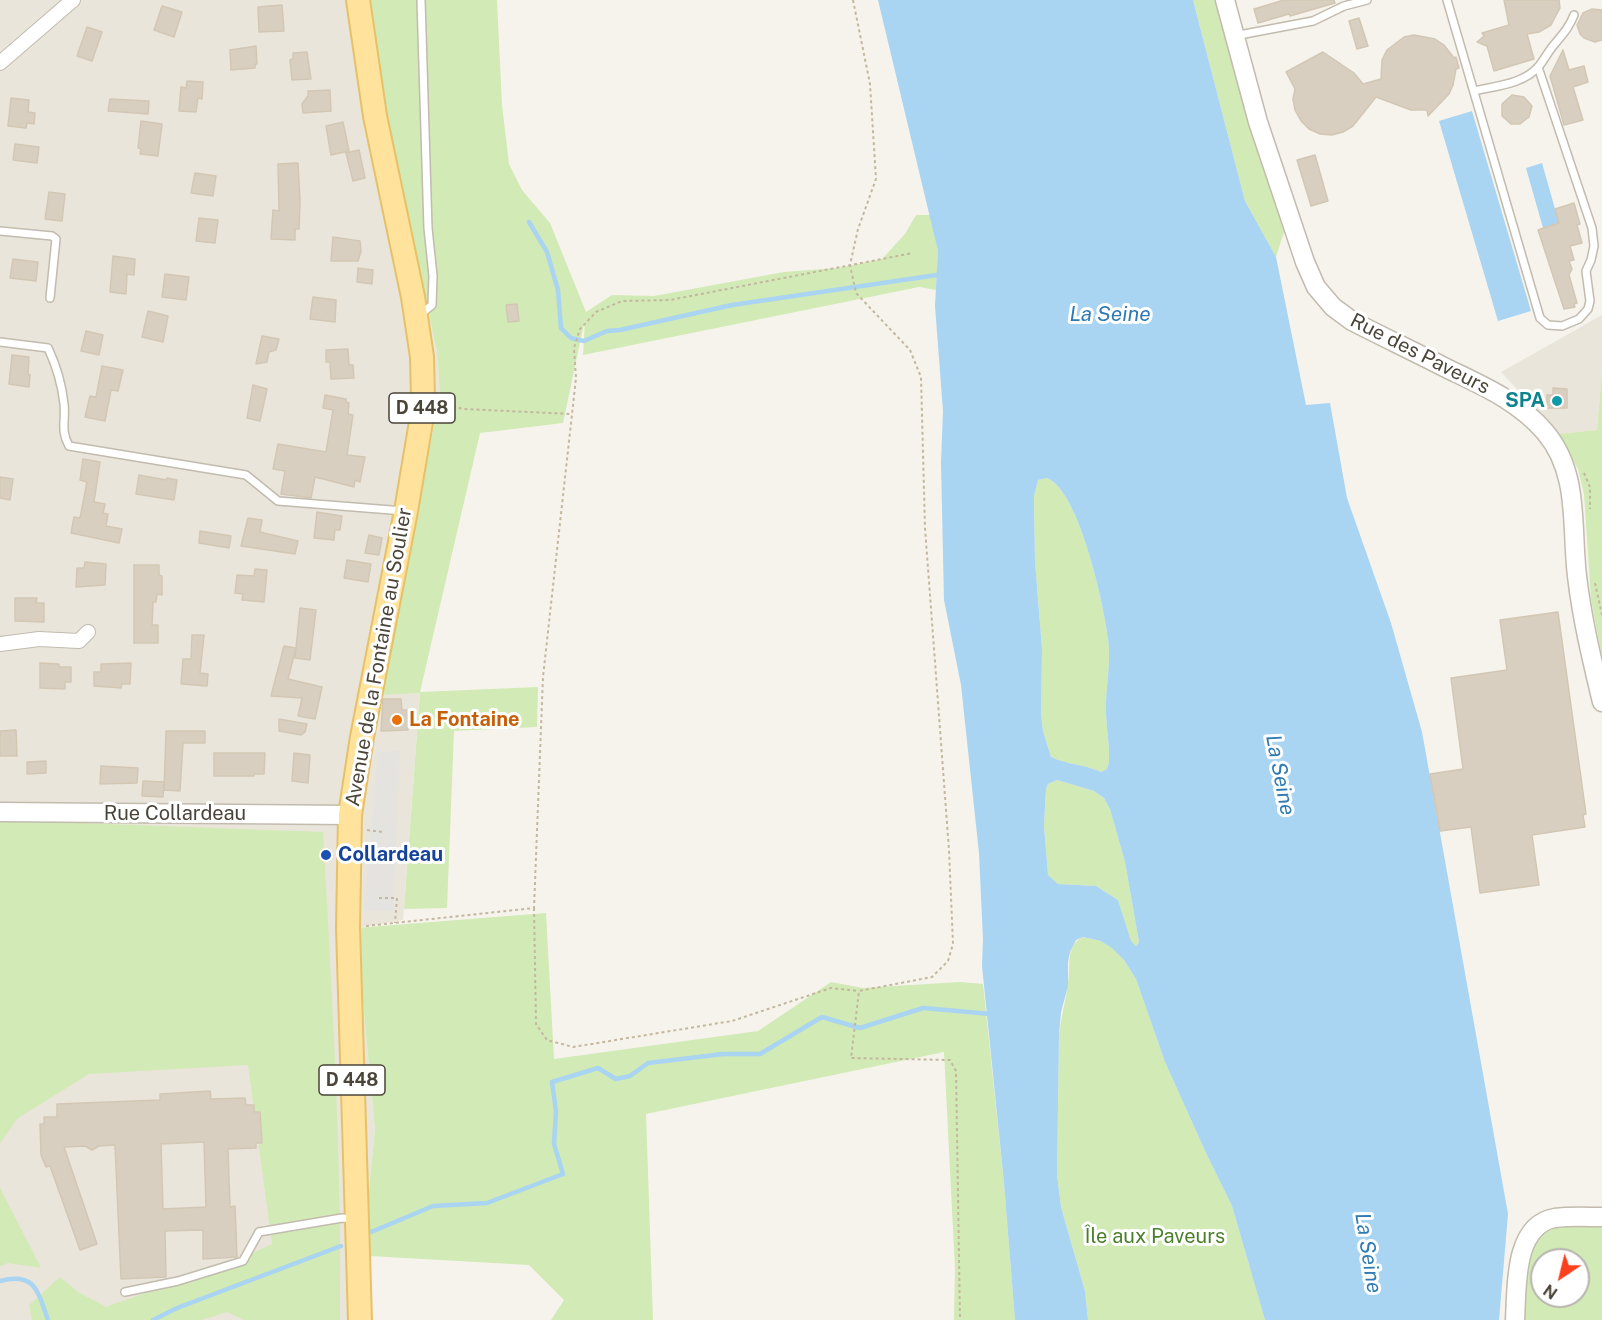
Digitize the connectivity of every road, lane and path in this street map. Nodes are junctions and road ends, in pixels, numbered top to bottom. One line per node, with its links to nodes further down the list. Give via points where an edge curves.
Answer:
1 (73, 0): 10 (street)
2 (358, 0): 17 (main road, Avenue de la Fontaine au Soulier / D 448, via 375,116)
3 (420, 0): 17 (lane, via 433,276 432,305)
4 (853, 0): 15 (path, via 870,84 876,179)
5 (1225, 0): 9 (street, Rue des Paveurs)
6 (1364, 0): 9 (lane, via 1313,21)
7 (1447, 0): 12 (lane)
8 (1574, 15): 11 (lane)
9 (1234, 36): 28 (street, Rue des Paveurs, via 1258,122 1316,287 1352,321 1500,395 1523,411 1546,432 1561,458 1571,488 1577,575)
10 (0, 63)
11 (1538, 67): 12 (lane, via 1524,79); 12 (lane, via 1592,228 1594,246 1586,271 1588,309 1579,319 1562,326 1548,325 1540,318)
12 (1474, 91)
13 (0, 231): 16 (lane, via 56,239)
14 (913, 253): 15 (path)
15 (850, 266): 20 (path, via 669,300 622,302 596,312 580,329 575,344); 36 (path, via 856,292 910,350 921,377 925,528 949,839 953,944 948,962 932,977)
16 (50, 298)
17 (416, 316): 19 (main road, Avenue de la Fontaine au Soulier / D 448)
18 (0, 342): 22 (lane, via 48,348 64,405 63,435 69,446 246,475 278,501)
19 (423, 400): 20 (path, via 464,409); 22 (main road, Avenue de la Fontaine au Soulier / D 448)
20 (572, 414): 33 (path, via 543,677)
21 (1583, 470): 23 (path, via 1590,487)
22 (406, 512): 30 (main road, Avenue de la Fontaine au Soulier / D 448, via 362,737)
23 (1590, 519)
24 (1595, 583): 25 (path)
25 (1602, 615)
26 (88, 632): 27 (street, via 79,641 39,639)
27 (0, 644)
28 (1602, 702)
29 (0, 812): 30 (street, Rue Collardeau)
30 (356, 823): 31 (path); 35 (main road, Avenue de la Fontaine au Soulier / D 448)
31 (382, 832)
32 (379, 898): 34 (path, via 397,898)
33 (534, 908): 34 (path); 36 (path, via 536,1024 547,1040 573,1047 732,1021 831,988)
34 (395, 923): 35 (path)
35 (348, 928): 38 (main road, Avenue de la Fontaine au Soulier / D 448)
36 (859, 991): 41 (path, via 851,1058 950,1060 956,1071)
37 (1602, 1217): 42 (street, via 1553,1218 1532,1231 1520,1255)
38 (358, 1235): 39 (lane, via 342,1218 259,1232 243,1261); 40 (main road, Avenue de la Fontaine au Soulier / D 448)
39 (125, 1292)
40 (360, 1320)
41 (960, 1320)
42 (1515, 1320)

